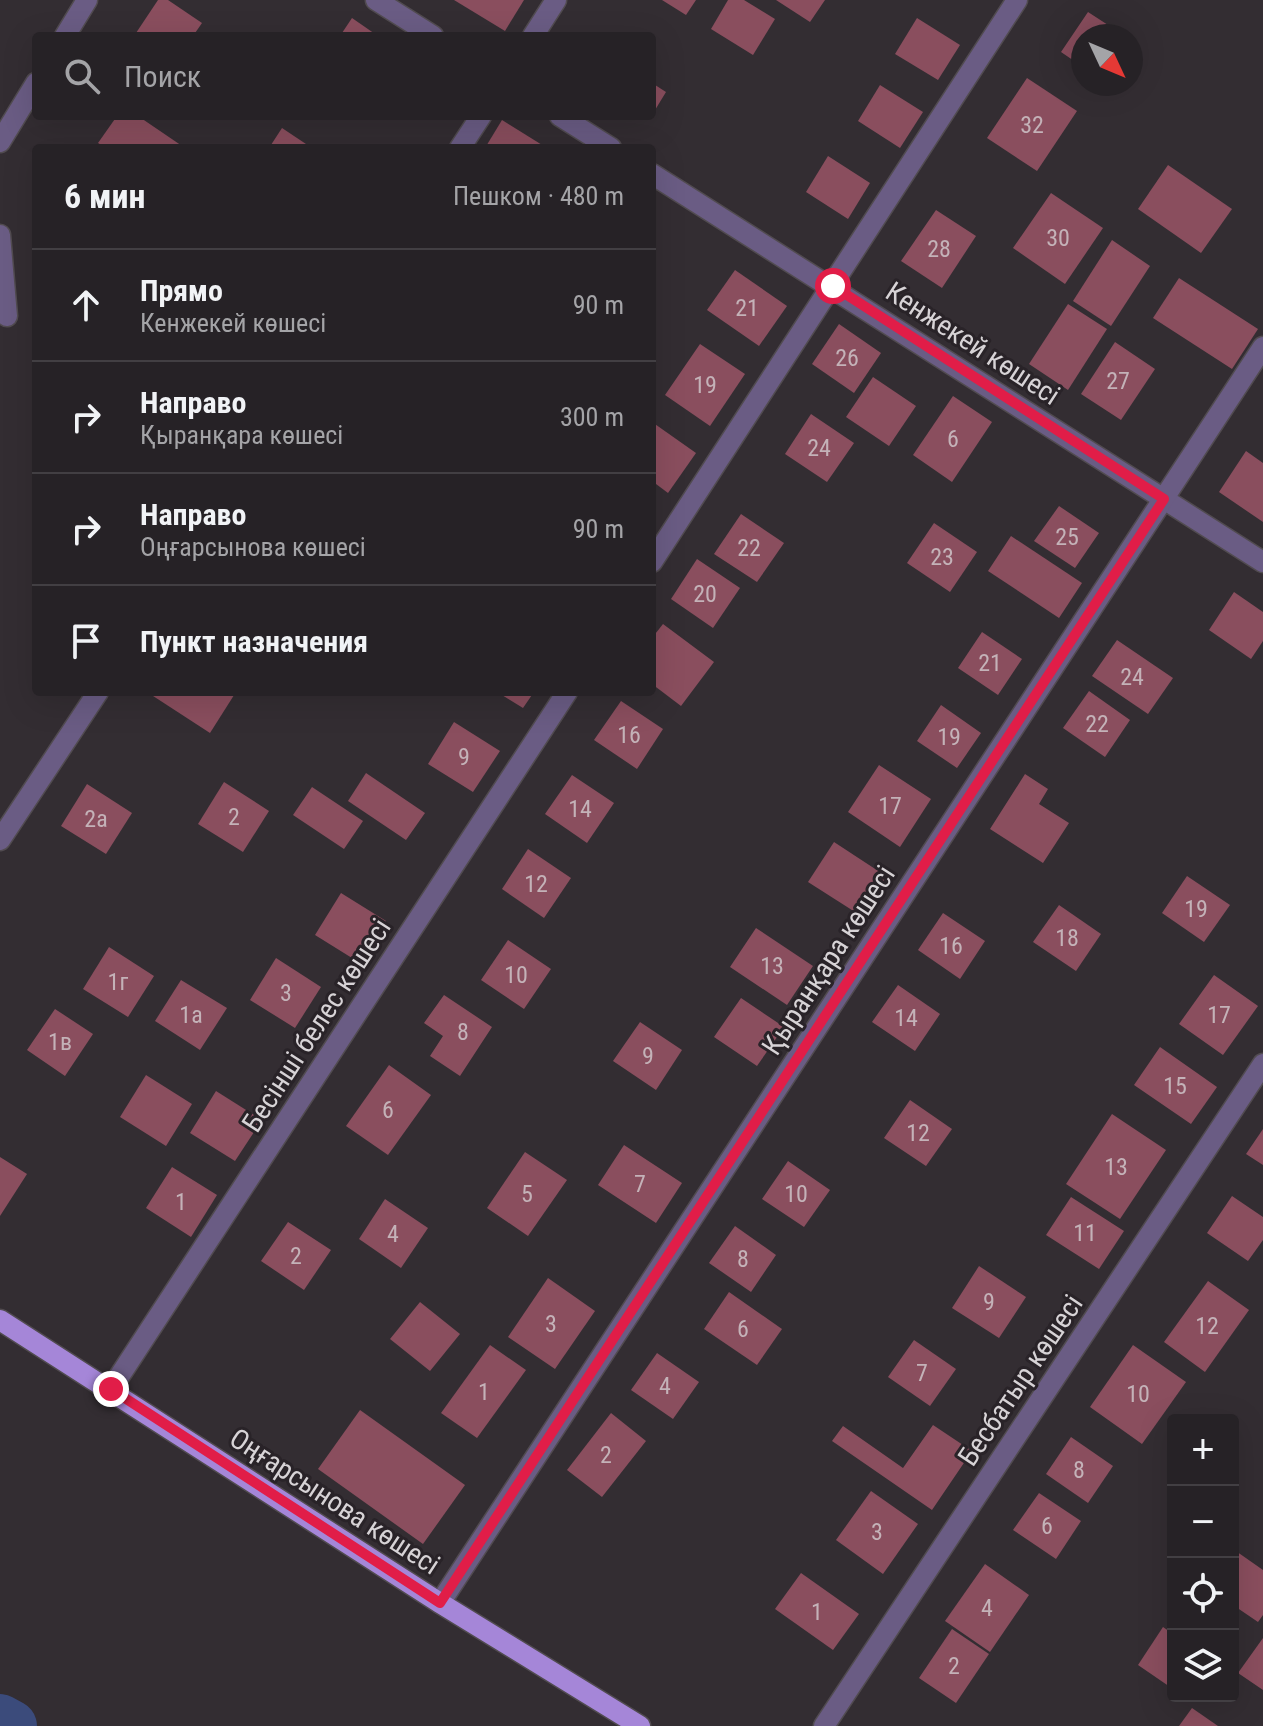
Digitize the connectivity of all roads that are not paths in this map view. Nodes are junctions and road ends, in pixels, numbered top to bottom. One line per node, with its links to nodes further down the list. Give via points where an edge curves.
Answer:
1 (87, 0): 5 (street)
2 (376, 0): 6 (street)
3 (556, 0): 7 (street)
4 (1017, 0): 16 (street)
5 (67, 32)
6 (427, 32)
7 (536, 32)
8 (32, 90): 11 (street)
9 (478, 120): 12 (street)
10 (566, 120): 13 (street)
11 (0, 142)
12 (463, 144)
13 (605, 144)
14 (656, 176): 16 (street, Кенжекей көшесі)
15 (0, 235): 17 (street)
16 (833, 286): 19 (street, Кенжекей көшесі); 20 (street)
17 (7, 316)
18 (1263, 347): 19 (street, Қыранқара көшесі)
19 (1164, 499): 21 (street, Кенжекей көшесі); 28 (street, Қыранқара көшесі)
20 (656, 556)
21 (1263, 562)
22 (95, 696): 24 (street)
23 (564, 696): 27 (street, Бесінші белес көшесі)
24 (0, 840)
25 (1263, 1064): 30 (street, Бесбатыр көшесі)
26 (0, 1320): 27 (main road, Оңғарсынова көшесі)
27 (111, 1389): 28 (main road, Оңғарсынова көшесі)
28 (440, 1603): 29 (main road, Оңғарсынова көшесі)
29 (640, 1726)
30 (824, 1726)

